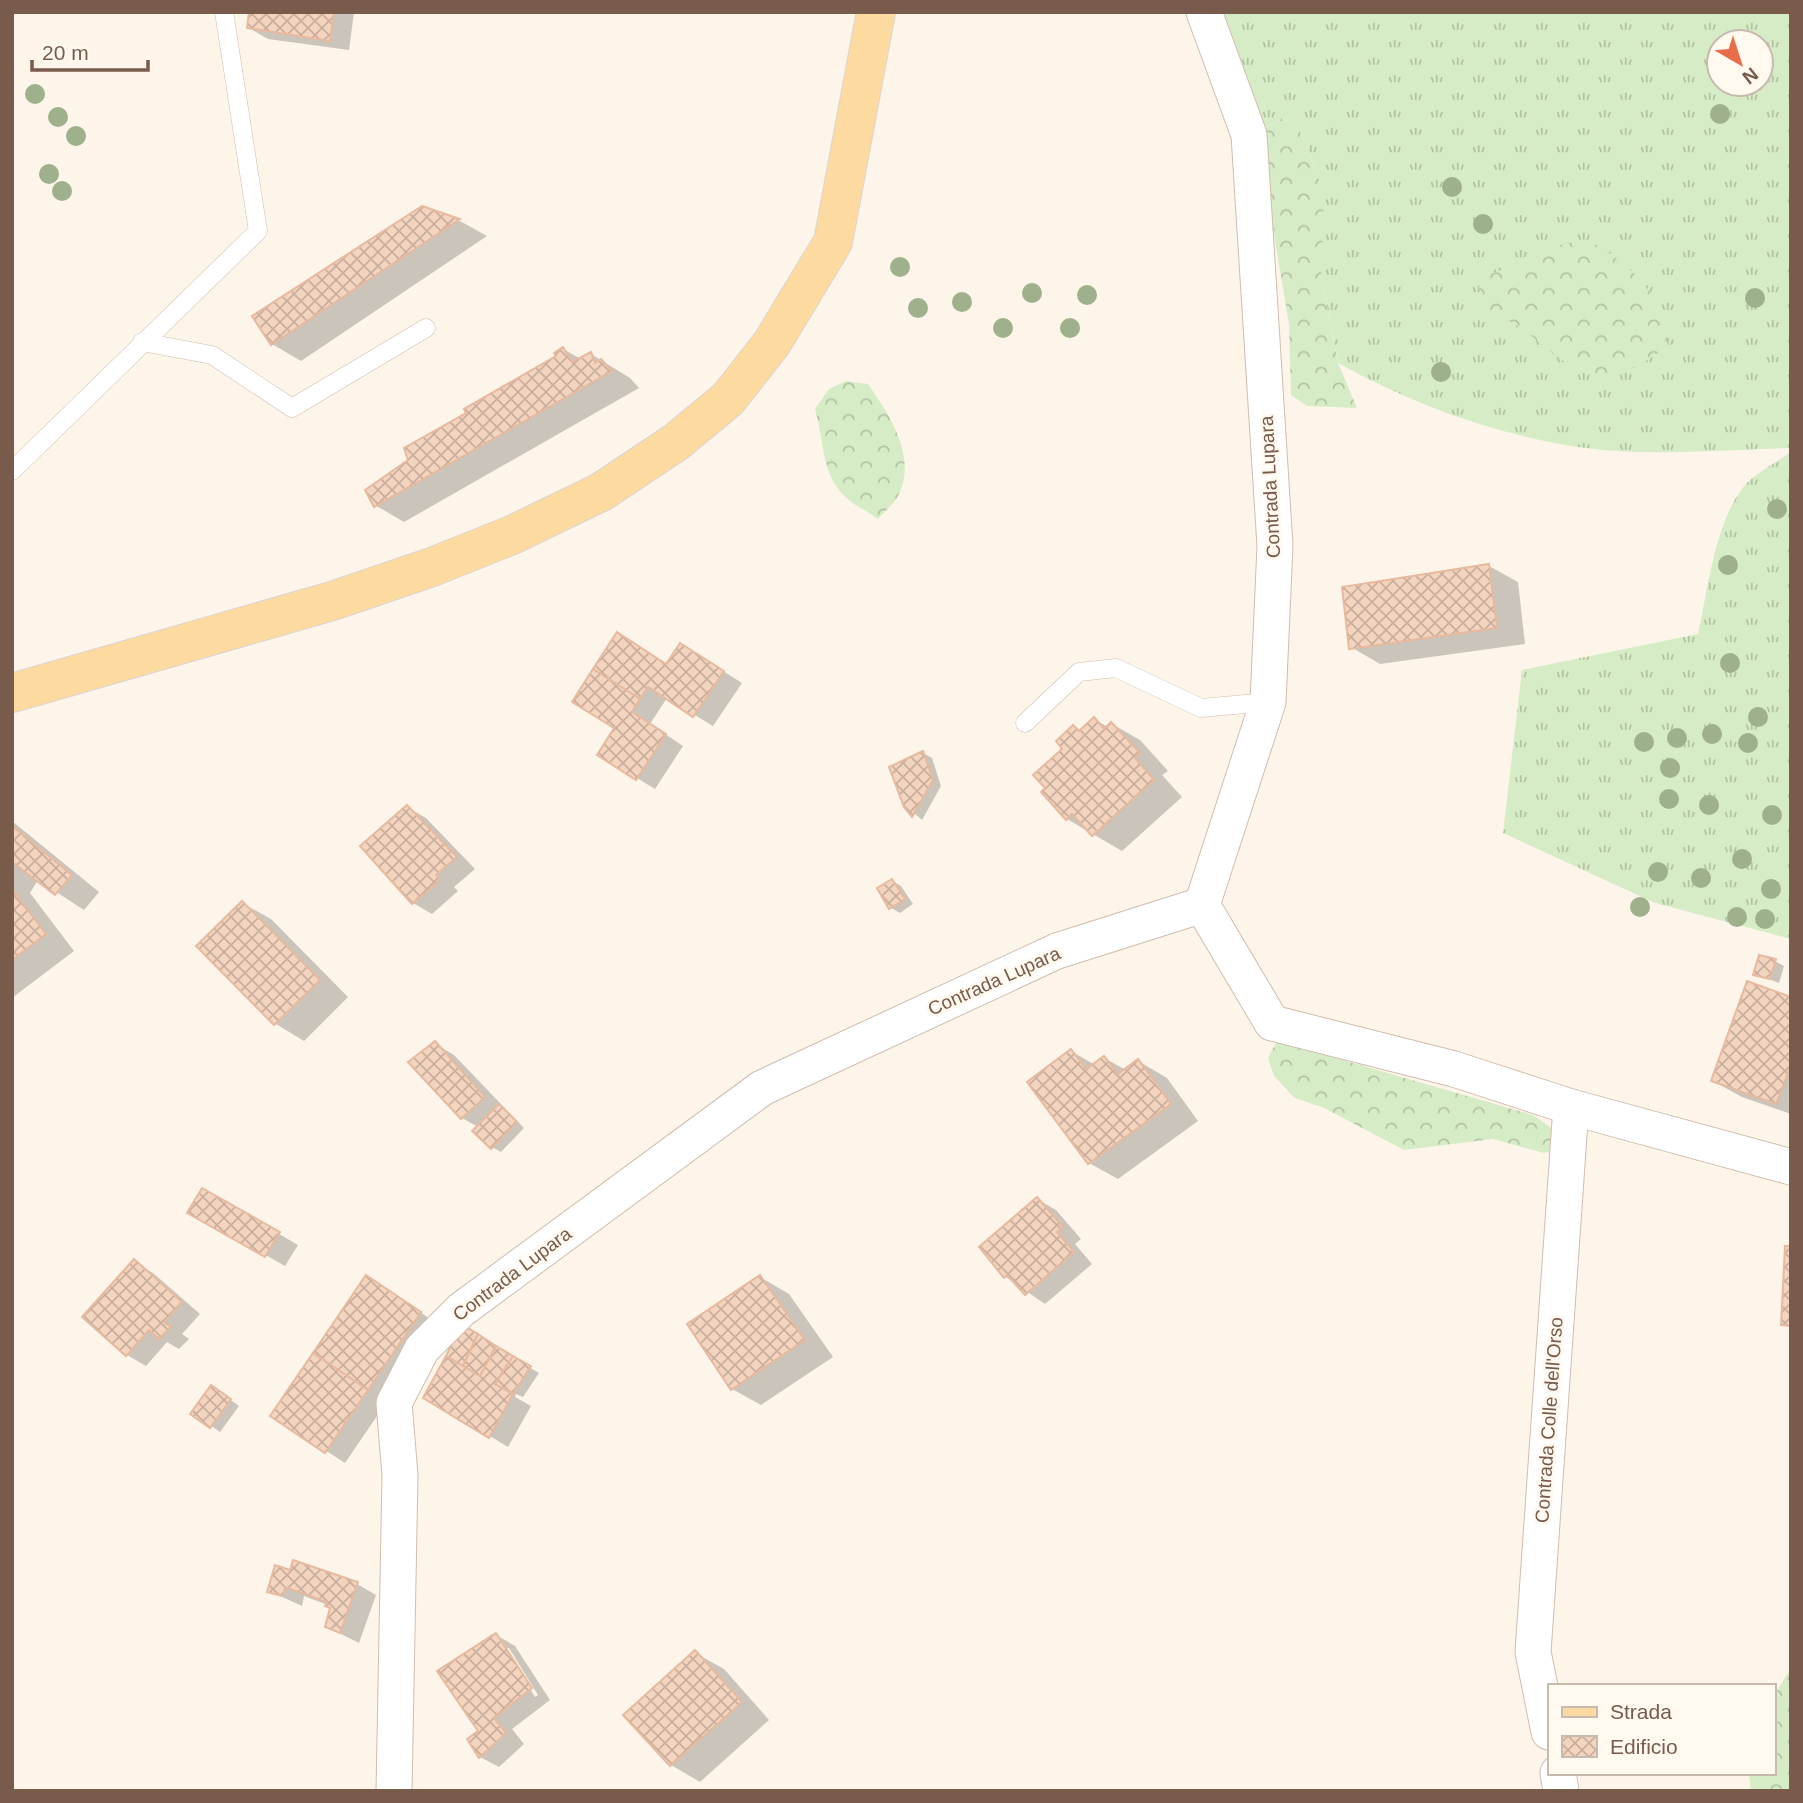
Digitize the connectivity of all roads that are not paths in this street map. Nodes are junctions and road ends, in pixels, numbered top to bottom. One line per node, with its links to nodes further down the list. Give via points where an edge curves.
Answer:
1 (224, 12): 5 (lane, via 258,231)
2 (876, 12): 7 (main road, via 833,242 772,343 727,399 676,442 601,492 432,567 332,601)
3 (1204, 12): 8 (street, Contrada Lupara, via 1249,135 1275,546)
4 (426, 328): 5 (lane, via 292,408 212,355)
5 (142, 342): 6 (lane)
6 (12, 471)
7 (12, 693)
8 (1268, 702): 9 (lane, via 1201,708 1116,668 1079,672); 10 (street, Contrada Lupara)
9 (1025, 723)
10 (1202, 905): 11 (street, via 1272,1023 1454,1069); 14 (street, Contrada Lupara, via 1057,951 762,1088 461,1310 422,1349 394,1403 400,1475)
11 (1571, 1107): 12 (street); 13 (street, Contrada Colle dell'Orso, via 1533,1653)
12 (1791, 1167)
13 (1548, 1727)
14 (394, 1791)

